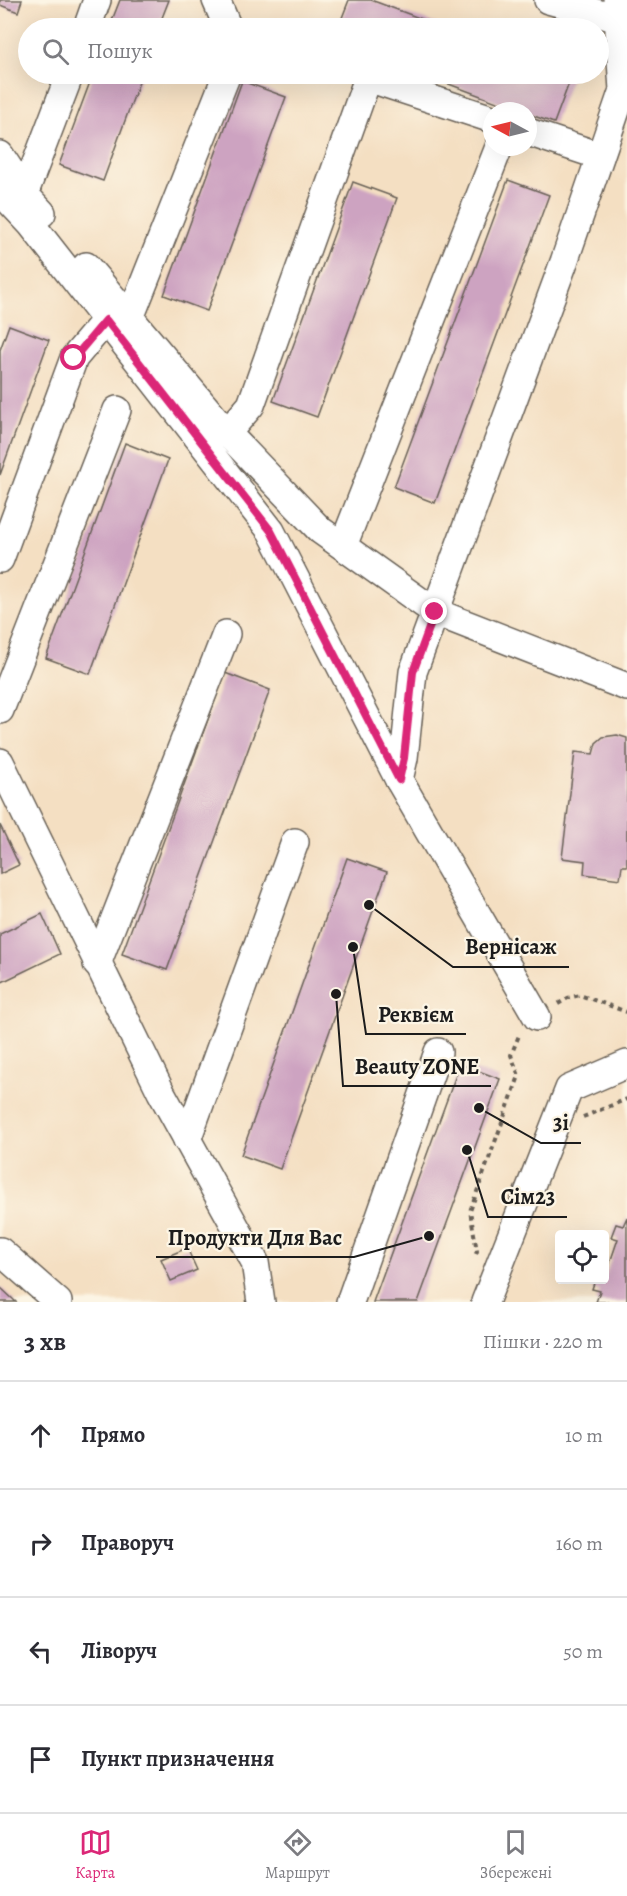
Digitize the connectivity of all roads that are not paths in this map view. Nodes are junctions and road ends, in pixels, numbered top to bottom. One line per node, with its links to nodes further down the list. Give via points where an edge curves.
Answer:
1 (97, 0): 5 (street)
2 (216, 0): 6 (street)
3 (548, 0): 4 (street)
4 (618, 10): 15 (street, via 623,90)
5 (91, 18)
6 (224, 18)
7 (65, 84): 16 (street)
8 (223, 84): 17 (street)
9 (366, 84): 19 (street, via 251,405)
10 (386, 84): 11 (street)
11 (483, 116)
12 (537, 135): 15 (street)
13 (0, 155): 16 (street)
14 (496, 156): 20 (street)
15 (600, 156): 22 (street)
16 (12, 191): 17 (street, via 31,224)
17 (118, 319): 19 (street); 21 (street, via 74,358); 27 (street, via 271,531)
18 (117, 410): 25 (street)
19 (226, 433): 20 (street, via 321,530)
20 (343, 546): 22 (street)
21 (0, 559)
22 (435, 612): 24 (street); 27 (street, via 413,672)
23 (226, 634): 29 (street)
24 (627, 687)
25 (0, 710)
26 (0, 762): 29 (street)
27 (399, 780): 30 (street)
28 (295, 842): 33 (street)
29 (97, 964): 33 (street)
30 (537, 1017)
31 (438, 1052): 37 (street)
32 (624, 1065): 38 (street, via 569,1089)
33 (187, 1140): 36 (street, via 255,1262)
34 (0, 1251): 35 (street)
35 (58, 1302)
36 (261, 1302)
37 (350, 1302)
38 (485, 1302)

